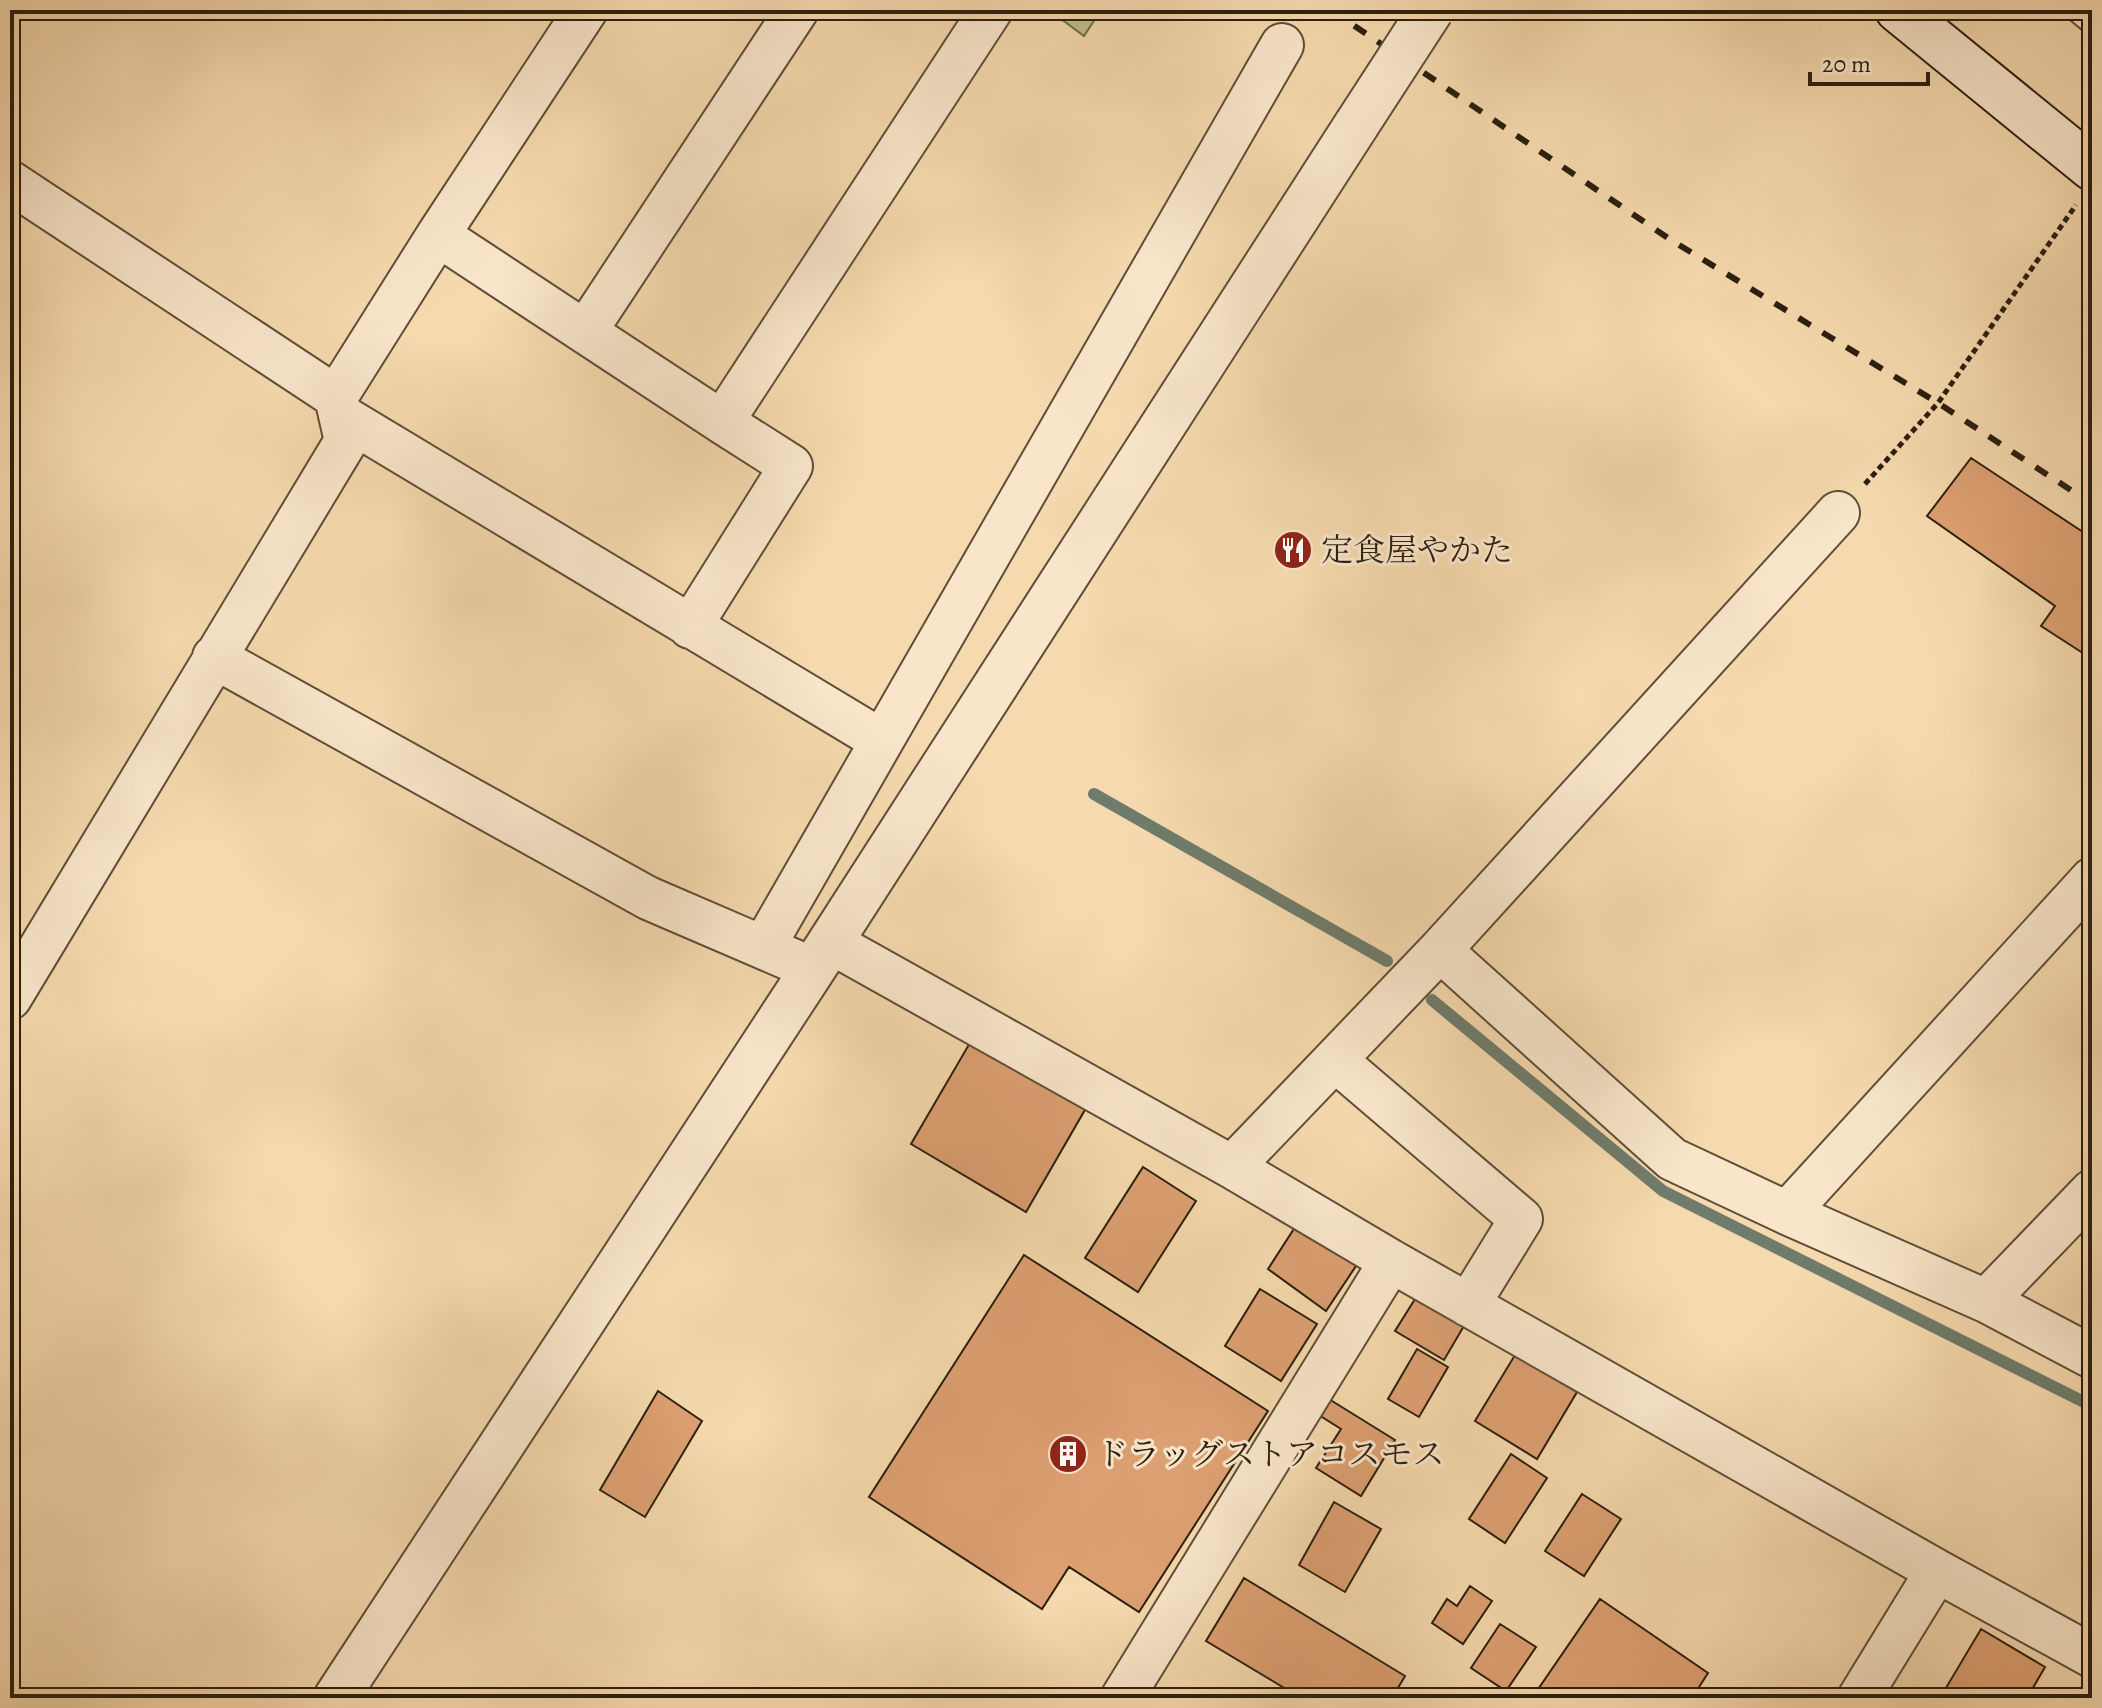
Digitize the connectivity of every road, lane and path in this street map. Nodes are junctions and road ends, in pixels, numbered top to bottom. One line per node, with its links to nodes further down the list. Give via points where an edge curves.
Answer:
1 (586, 10): 11 (street)
2 (797, 10): 12 (street)
3 (991, 10): 14 (street)
4 (1431, 10): 22 (street, bridge)
5 (1898, 10): 9 (street)
6 (2075, 10): 7 (lane)
7 (2092, 24)
8 (1282, 45): 18 (street)
9 (2088, 181): 15 (path, via 1938,403)
10 (10, 182): 13 (street)
11 (438, 235): 12 (street); 13 (street)
12 (585, 332): 14 (street)
13 (338, 406): 16 (street); 17 (street, via 346,441)
14 (722, 422): 16 (street, via 791,466)
15 (1838, 513): 21 (street)
16 (690, 627): 18 (street)
17 (214, 657): 20 (street, via 648,898); 23 (street)
18 (882, 741): 20 (street)
19 (2092, 879): 27 (street)
20 (764, 946): 22 (street)
21 (1440, 950): 24 (street); 27 (street, via 1672,1159)
22 (821, 956): 25 (street); 34 (street)
23 (10, 998)
24 (1335, 1060): 25 (street); 30 (street, via 1521,1219)
25 (1232, 1167): 28 (street)
26 (2092, 1191): 29 (street)
27 (1787, 1213): 29 (street)
28 (1391, 1261): 30 (street); 35 (street)
29 (1986, 1301): 31 (street)
30 (1468, 1305): 32 (street)
31 (2092, 1357)
32 (1937, 1571): 33 (street); 36 (street)
33 (2092, 1656)
34 (336, 1698)
35 (1122, 1698)
36 (1859, 1698)

